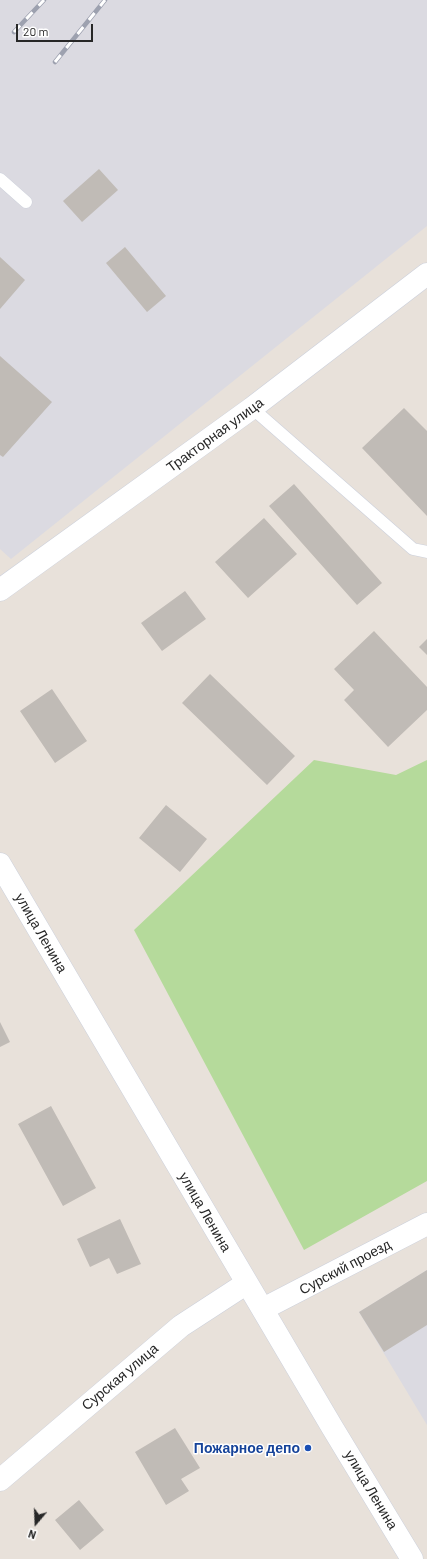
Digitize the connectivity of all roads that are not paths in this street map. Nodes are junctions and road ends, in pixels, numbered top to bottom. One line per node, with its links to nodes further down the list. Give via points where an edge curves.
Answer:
1 (0, 179): 2 (lane)
2 (26, 202)
3 (427, 274): 4 (street, Тракторная улица)
4 (252, 408): 5 (lane, via 413,549); 6 (street, Тракторная улица)
5 (427, 552)
6 (0, 590)
7 (0, 864): 9 (street, улица Ленина)
8 (427, 1224): 10 (street, Сурский проезд)
9 (247, 1283): 10 (street, улица Ленина); 11 (street, Сурская улица, via 181,1326)
10 (263, 1309): 12 (street, улица Ленина)
11 (0, 1480)
12 (412, 1559)

